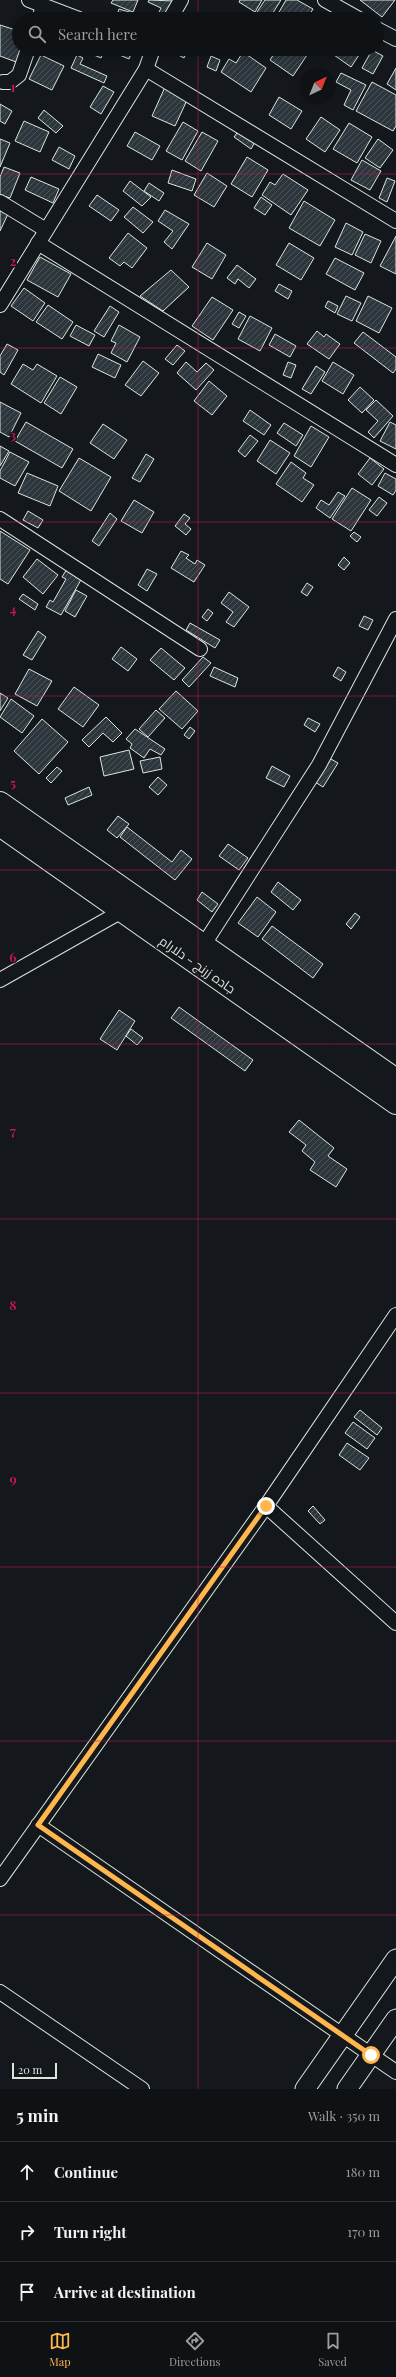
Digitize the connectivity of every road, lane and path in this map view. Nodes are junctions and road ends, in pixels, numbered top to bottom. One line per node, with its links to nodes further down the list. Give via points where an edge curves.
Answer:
1 (29, 0): 4 (street)
2 (181, 0): 5 (street)
3 (325, 0): 6 (street)
4 (41, 12)
5 (174, 12)
6 (347, 12)
7 (384, 33): 8 (street)
8 (396, 39)
9 (26, 56): 12 (street, via 19,75 10,82)
10 (151, 56): 11 (street)
11 (146, 69): 14 (street); 15 (street)
12 (2, 82)
13 (0, 202): 15 (street)
14 (396, 221)
15 (46, 230): 16 (street)
16 (38, 242): 17 (street); 18 (street)
17 (0, 305)
18 (396, 465)
19 (0, 518): 21 (street)
20 (396, 619): 25 (street, via 319,765)
21 (200, 649)
22 (0, 803): 25 (highway, جاده زرنج - دلارام)
23 (0, 825): 24 (highway, جاده زرنج - دلارام)
24 (122, 911): 25 (highway, جاده زرنج - دلارام); 26 (street)
25 (199, 953): 27 (highway, جاده زرنج - دلارام); 28 (highway, جاده زرنج - دلارام)
26 (0, 980)
27 (396, 1080)
28 (396, 1103)
29 (396, 1315): 30 (street)
30 (266, 1506): 31 (street); 32 (street)
31 (396, 1623)
32 (38, 1825): 33 (street); 37 (street)
33 (0, 1879)
34 (396, 1959): 37 (street)
35 (0, 1992): 40 (street)
36 (396, 2019): 38 (street)
37 (343, 2035): 38 (street); 41 (street)
38 (371, 2055): 39 (street); 42 (street)
39 (396, 2072)
40 (142, 2089)
41 (305, 2089)
42 (347, 2089)

